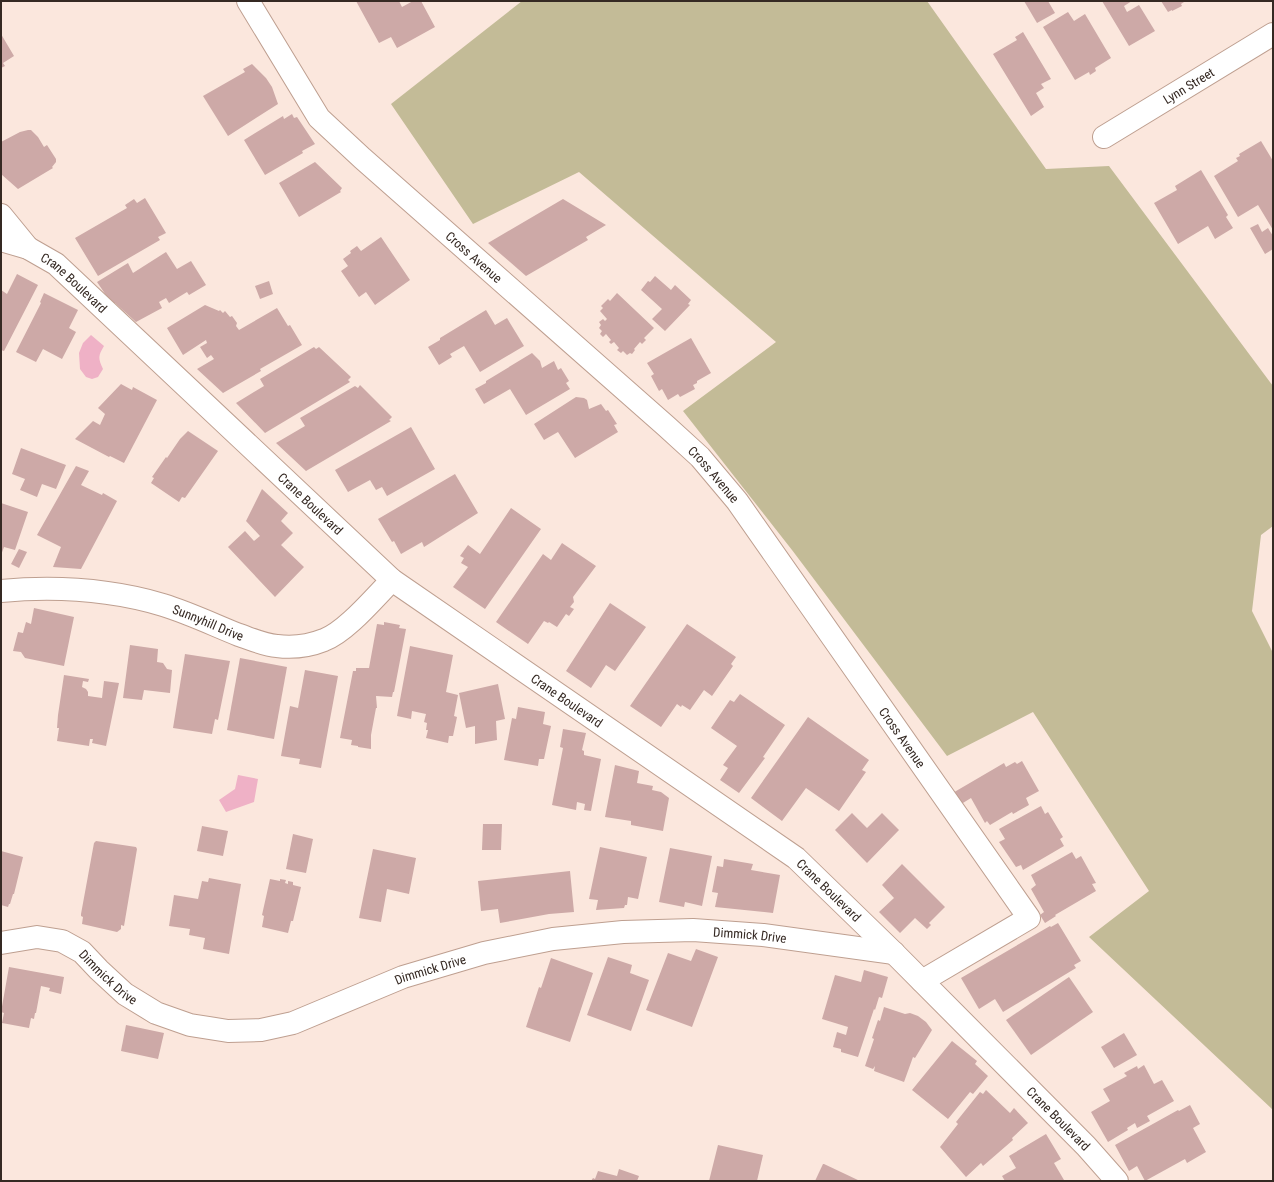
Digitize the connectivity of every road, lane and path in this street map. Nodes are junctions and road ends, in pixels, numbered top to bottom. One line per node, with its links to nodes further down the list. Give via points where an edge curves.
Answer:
1 (248, 1): 11 (street, Cross Avenue, via 319,118 700,457 737,501 1029,918)
2 (1273, 34): 3 (street, Lynn Street)
3 (1104, 136)
4 (1, 215): 6 (street)
5 (1, 240): 6 (street, Crane Boulevard)
6 (28, 248): 7 (street, Crane Boulevard, via 56,264)
7 (392, 580): 8 (street, Sunnyhill Drive, via 344,628 326,640 301,647 276,646 256,641 164,605 114,593 68,588); 10 (street, Crane Boulevard, via 796,858)
8 (1, 590)
9 (1, 943): 10 (street, Dimmick Drive, via 37,937 62,941 82,952 125,994 156,1013 190,1025 228,1031 261,1030 293,1023 403,977 484,953 553,939 623,932 693,930 763,935)
10 (894, 953): 11 (street, Crane Boulevard)
11 (922, 982): 12 (street, Crane Boulevard, via 1086,1146)
12 (1117, 1181)

